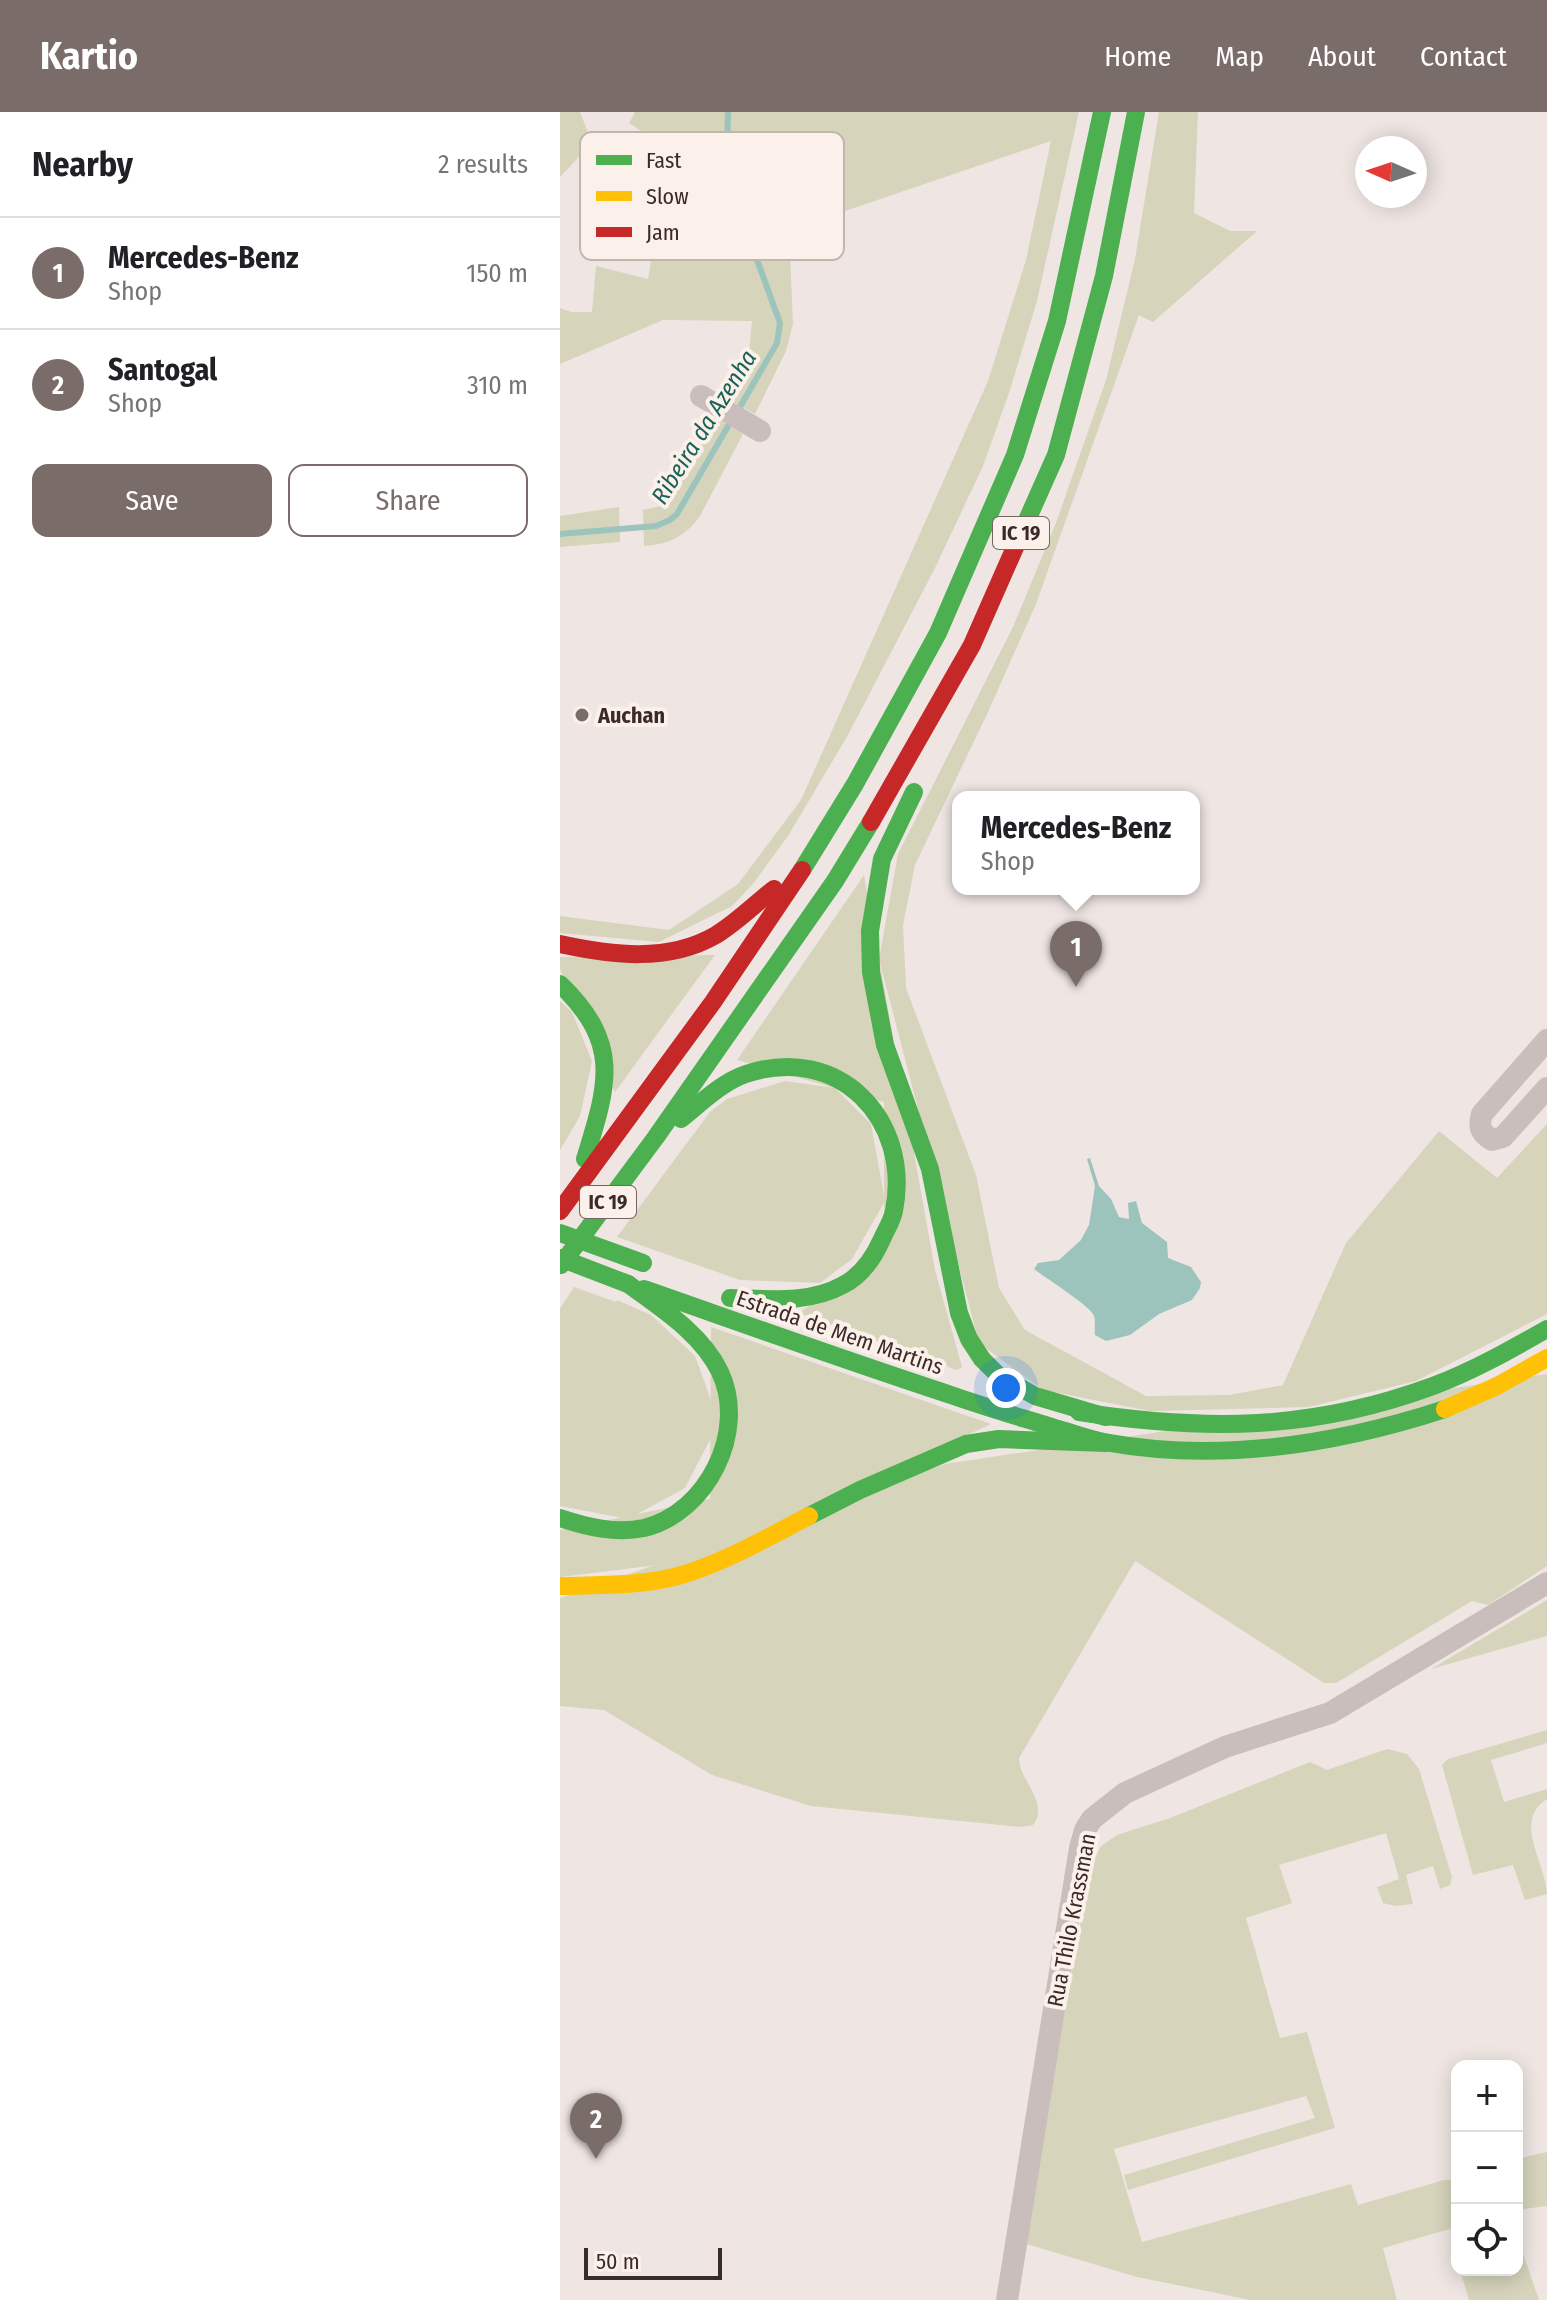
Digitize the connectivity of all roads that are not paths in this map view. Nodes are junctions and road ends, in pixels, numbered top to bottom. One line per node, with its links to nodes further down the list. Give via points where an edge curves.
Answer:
1 (1102, 112): 8 (main road, IC 19, via 1072,270 1018,446 939,632)
2 (1136, 112): 5 (main road, IC 19, via 1104,276)
3 (707, 400): 4 (street)
4 (760, 431)
5 (1056, 455): 6 (main road, via 1028,546); 13 (main road, IC 19, via 972,645 899,775 835,881)
6 (946, 729)
7 (926, 770): 25 (main road, via 882,859 870,931 871,972 885,1045 923,1145 959,1313 980,1359 1001,1379 1051,1402)
8 (807, 863): 9 (main road, via 712,937 685,947 618,955); 14 (main road, IC 19)
9 (560, 944)
10 (560, 984): 14 (main road, via 599,1030 607,1064 601,1108)
11 (1547, 1040): 12 (street, via 1482,1114 1482,1134 1492,1140 1503,1137)
12 (1547, 1088)
13 (656, 1137): 18 (main road, IC 19); 21 (main road, Estrada de Mem Martins, via 745,1075 790,1065 817,1069 846,1082 873,1105 894,1146 897,1199 883,1241 855,1278 809,1297 722,1295)
14 (573, 1194): 15 (main road, IC 19)
15 (560, 1211)
16 (560, 1233): 19 (main road, bridge)
17 (560, 1258): 20 (main road, Estrada de Mem Martins, bridge)
18 (560, 1266)
19 (650, 1266)
20 (628, 1284): 26 (main road, Estrada de Mem Martins); 27 (main road, via 683,1325 720,1372 729,1407 723,1449 688,1505 654,1525 606,1529)
21 (789, 1319)
22 (1547, 1329): 25 (main road, via 1484,1365 1432,1386 1304,1422 1205,1427)
23 (878, 1351): 25 (main road, Estrada de Mem Martins, via 1025,1402)
24 (1547, 1358): 26 (main road, via 1437,1412 1328,1441 1244,1450)
25 (1106, 1417)
26 (1106, 1443): 29 (main road, via 999,1439 966,1444 690,1572 633,1584)
27 (560, 1518)
28 (1547, 1583): 30 (street, Rua Thilo Krassman, via 1330,1713 1225,1747 1125,1793 1092,1819 1080,1848)
29 (560, 1586)
30 (1006, 2298)

